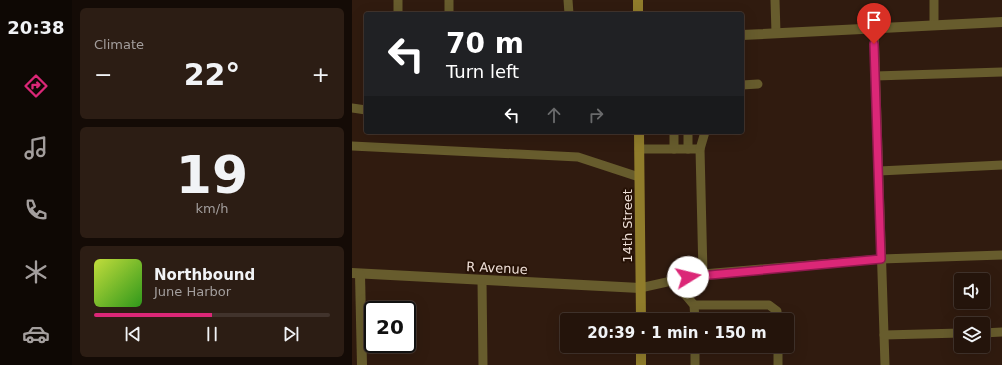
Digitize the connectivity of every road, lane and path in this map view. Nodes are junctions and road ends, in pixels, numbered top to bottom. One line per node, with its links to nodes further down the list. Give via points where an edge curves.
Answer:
1 (398, 0): 7 (lane)
2 (449, 0): 8 (lane)
3 (568, 0): 9 (lane)
4 (638, 0): 10 (main road)
5 (775, 0): 14 (lane)
6 (934, 0): 12 (lane)
7 (398, 12)
8 (449, 12)
9 (568, 12)
10 (638, 12)
11 (1002, 22): 12 (street)
12 (934, 25): 13 (street)
13 (874, 28): 14 (street); 17 (lane)
14 (776, 33): 15 (street)
15 (744, 35)
16 (1002, 72): 17 (lane)
17 (875, 76): 32 (lane)
18 (758, 84): 19 (lane)
19 (744, 85)
20 (352, 108): 21 (lane)
21 (364, 110)
22 (639, 134): 27 (main road, 14th Street)
23 (674, 134): 28 (lane)
24 (688, 134): 29 (lane)
25 (704, 134): 30 (lane)
26 (352, 146): 33 (lane, via 578,157)
27 (639, 149): 28 (lane); 33 (main road, 14th Street)
28 (674, 149): 29 (lane)
29 (688, 149): 30 (lane)
30 (700, 149): 37 (lane)
31 (1002, 165): 32 (lane)
32 (879, 171): 35 (lane)
33 (639, 177): 40 (main road, 14th Street)
34 (1002, 255): 35 (lane)
35 (881, 259): 37 (lane); 48 (lane)
36 (356, 274): 38 (street, R Avenue); 52 (street)
37 (703, 274): 39 (lane)
38 (482, 280): 40 (street, R Avenue); 53 (lane)
39 (673, 280): 40 (lane); 41 (lane)
40 (640, 288): 42 (main road, 14th Street)
41 (694, 305): 43 (lane); 44 (lane, via 769,305)
42 (641, 313)
43 (694, 313)
44 (777, 313)
45 (1002, 332): 47 (lane)
46 (954, 333): 48 (lane)
47 (990, 333)
48 (884, 335): 57 (lane)
49 (641, 353): 54 (main road)
50 (695, 353): 55 (lane)
51 (778, 353): 56 (lane)
52 (362, 365)
53 (483, 365)
54 (641, 365)
55 (695, 365)
56 (778, 365)
57 (885, 365)

